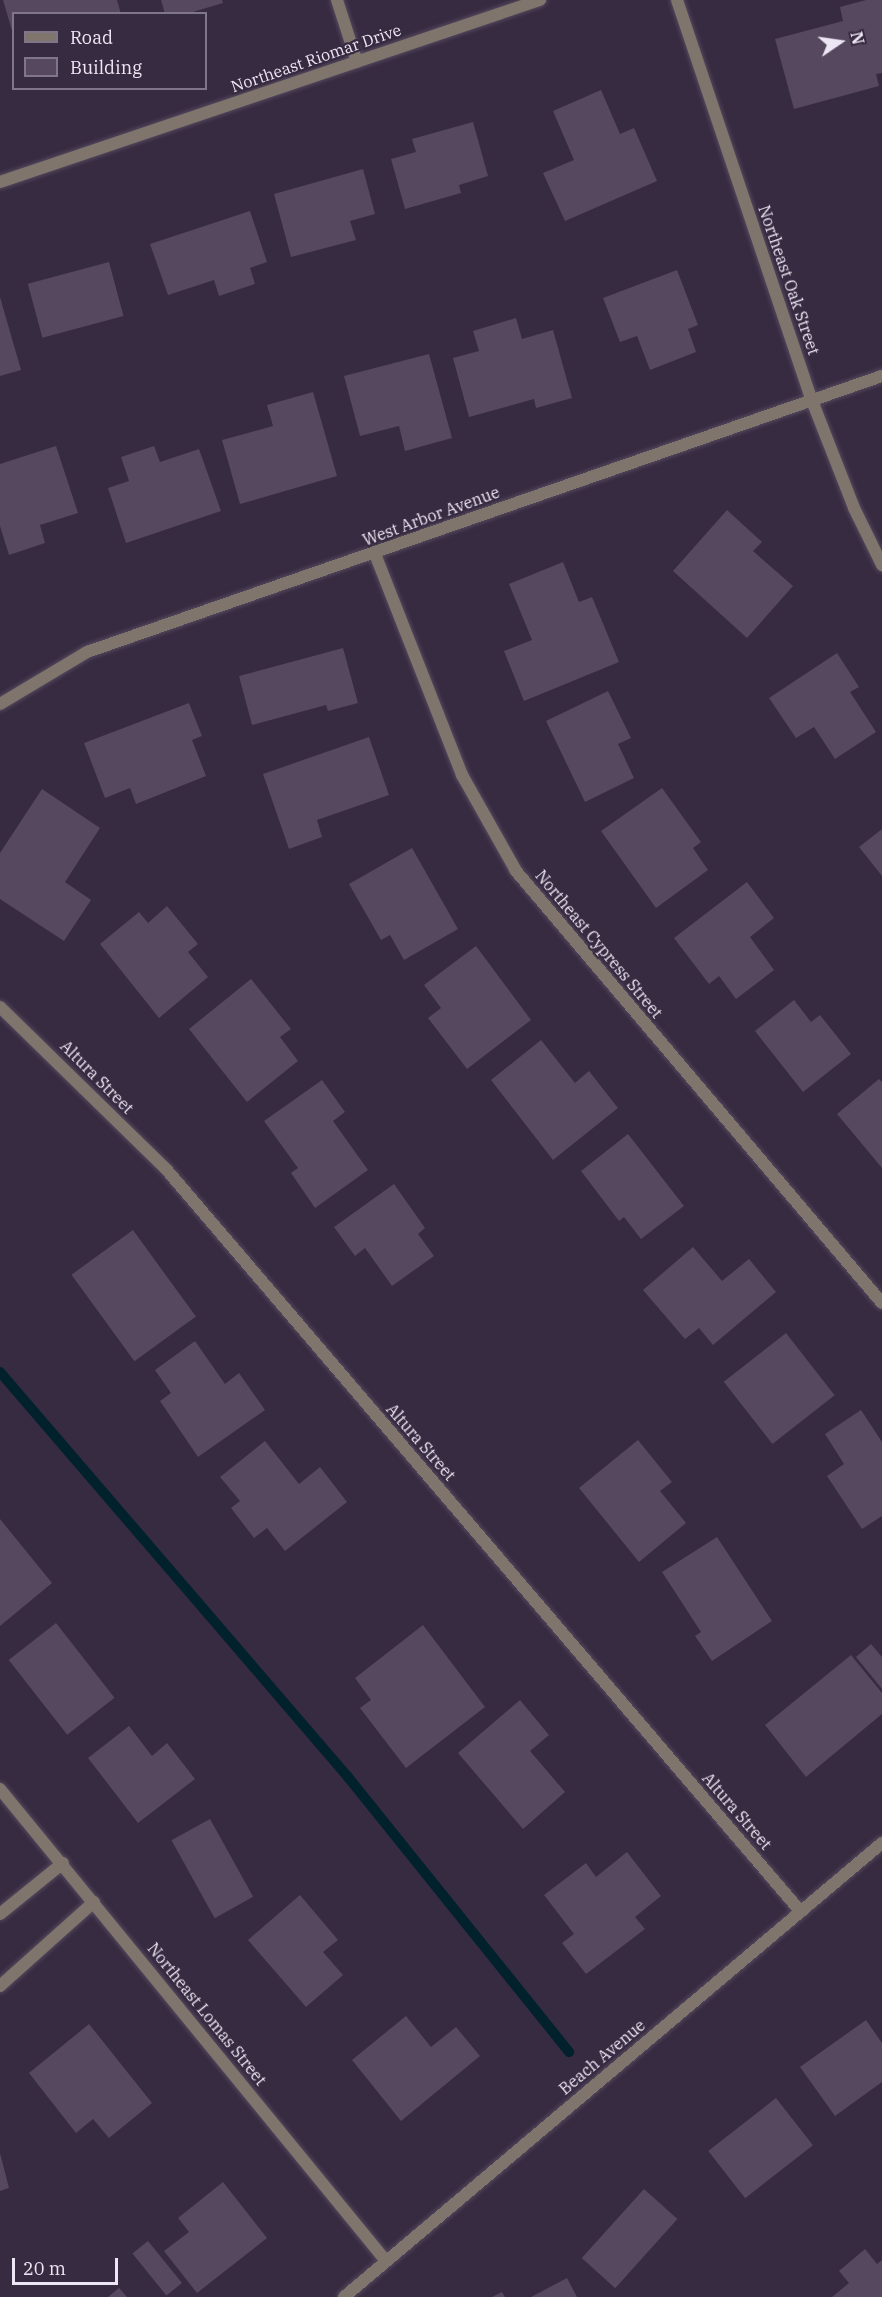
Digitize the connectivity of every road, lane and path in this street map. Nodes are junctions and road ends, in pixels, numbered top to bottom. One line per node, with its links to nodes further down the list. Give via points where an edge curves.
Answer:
1 (337, 0): 4 (street)
2 (540, 0): 4 (street, Northeast Riomar Drive)
3 (677, 0): 7 (street, Northeast Oak Street)
4 (357, 62): 5 (street, Northeast Riomar Drive)
5 (0, 182)
6 (882, 376): 7 (street, West Arbor Avenue)
7 (811, 398): 8 (street, West Arbor Avenue); 9 (street, Northeast Oak Street, via 854,508)
8 (375, 554): 10 (street, West Arbor Avenue, via 87,652); 12 (street, Northeast Cypress Street, via 462,776 516,872)
9 (882, 565)
10 (0, 704)
11 (0, 1007): 17 (street, Altura Street, via 166,1169)
12 (882, 1303)
13 (0, 1789): 15 (street, Northeast Lomas Street)
14 (882, 1843): 17 (street, Beach Avenue)
15 (63, 1863): 16 (street, Northeast Lomas Street); 18 (street)
16 (94, 1902): 19 (street); 20 (street, Northeast Lomas Street)
17 (801, 1912): 20 (street, Beach Avenue)
18 (0, 1914)
19 (0, 1986)
20 (386, 2260): 21 (street, Beach Avenue)
21 (344, 2297)

